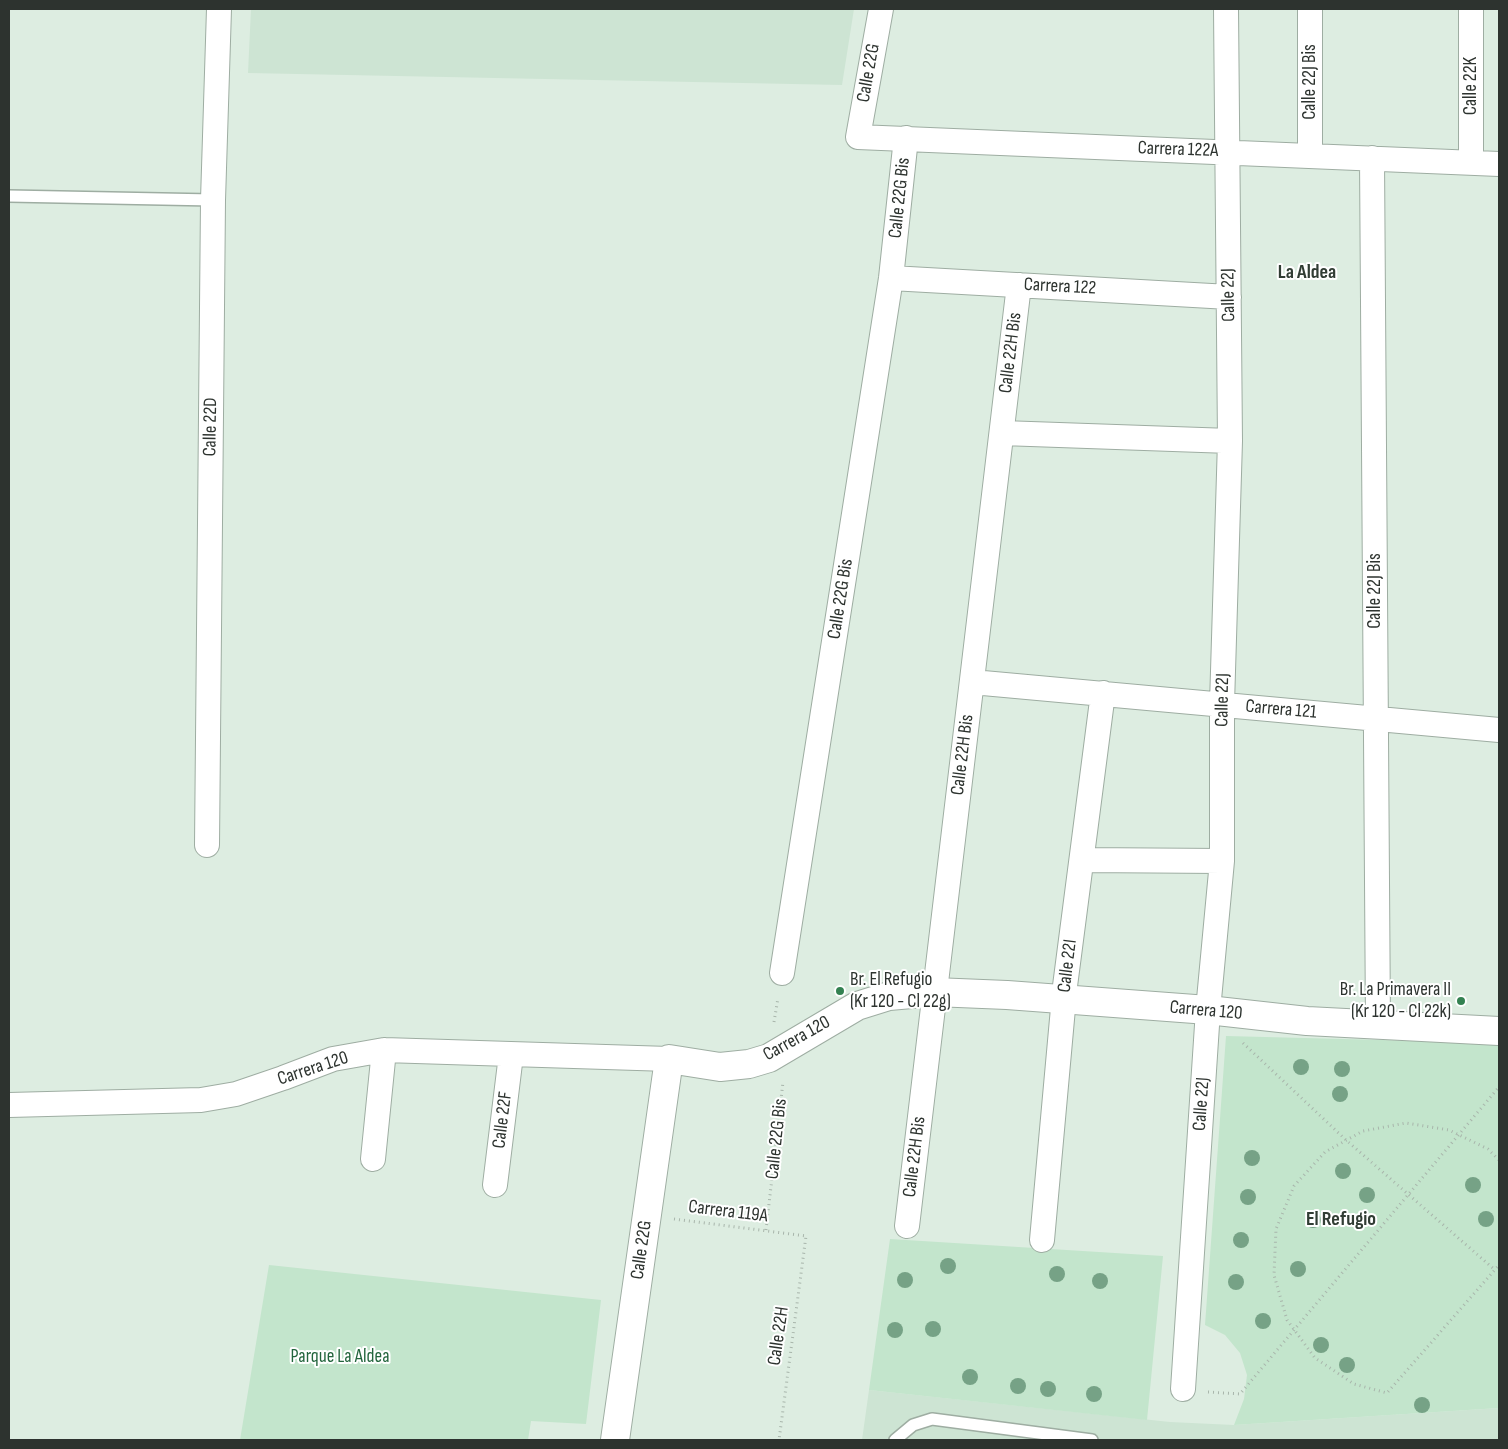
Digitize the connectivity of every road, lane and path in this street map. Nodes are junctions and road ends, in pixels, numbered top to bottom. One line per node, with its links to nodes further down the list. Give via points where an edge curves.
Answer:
1 (219, 9): 14 (street, Calle 22D)
2 (881, 9): 6 (street, Calle 22G)
3 (1226, 9): 8 (street, Calle 22J)
4 (1310, 9): 9 (street, Calle 22J Bis)
5 (1471, 9): 11 (street, Calle 22K)
6 (858, 136): 7 (street, Carrera 122A)
7 (906, 138): 8 (street, Carrera 122A); 15 (street, Calle 22G Bis)
8 (1227, 152): 9 (street, Carrera 122A); 17 (street, Calle 22J)
9 (1310, 156): 10 (street, Carrera 122A)
10 (1372, 158): 11 (street, Carrera 122A); 23 (street, Calle 22J Bis)
11 (1471, 162): 12 (street, Carrera 122A)
12 (1499, 164)
13 (9, 196): 14 (lane)
14 (213, 200): 25 (street, Calle 22D)
15 (891, 278): 16 (street, Carrera 122); 28 (street, Calle 22G Bis)
16 (1019, 285): 17 (street, Carrera 122); 18 (street, Calle 22H Bis)
17 (1229, 296): 19 (street, Calle 22J)
18 (1002, 433): 19 (street); 20 (street, Calle 22H Bis)
19 (1230, 440): 22 (street, Calle 22J)
20 (972, 682): 21 (street, Carrera 121); 29 (street, Calle 22H Bis)
21 (1103, 693): 22 (street, Carrera 121); 26 (street, Calle 22I)
22 (1222, 704): 23 (street, Carrera 121); 27 (street, Calle 22J)
23 (1376, 719): 24 (street, Carrera 121); 32 (street, Calle 22J Bis)
24 (1499, 730)
25 (208, 844)
26 (1082, 860): 27 (street); 30 (street, Calle 22I)
27 (1222, 861): 31 (street, Calle 22J)
28 (782, 973): 36 (path, Calle 22G Bis)
29 (934, 992): 30 (street, Carrera 120); 36 (street, Carrera 120, via 889,996 857,1006); 48 (street, Calle 22H Bis)
30 (1064, 1000): 31 (street, Carrera 120); 51 (street, Calle 22I)
31 (1208, 1010): 32 (street, Carrera 120); 55 (street, Calle 22J)
32 (1378, 1025): 33 (street, Carrera 120)
33 (1499, 1031)
34 (1242, 1043): 42 (path)
35 (384, 1050): 37 (street, Carrera 120); 40 (street, Carrera 120, via 333,1059 236,1094 201,1100); 43 (street)
36 (778, 1053): 38 (street, Carrera 120, via 749,1064 720,1067); 49 (path, Calle 22G Bis)
37 (511, 1054): 38 (street, Carrera 120); 45 (street, Calle 22F)
38 (669, 1059): 47 (street, Calle 22G)
39 (1499, 1088): 41 (path)
40 (9, 1105)
41 (1459, 1135): 42 (path, via 1449,1130 1406,1123 1363,1131); 44 (path, via 1488,1149); 46 (path)
42 (1346, 1140): 46 (path); 54 (path, via 1325,1152 1294,1186 1276,1229 1274,1275 1287,1320)
43 (373, 1159)
44 (1499, 1160)
45 (495, 1185)
46 (1409, 1194): 53 (path); 54 (path)
47 (647, 1216): 49 (path, Carrera 119A); 56 (street, Calle 22G)
48 (907, 1226)
49 (766, 1230): 50 (path, Carrera 119A)
50 (806, 1236): 57 (path, Calle 22H)
51 (1042, 1240)
52 (1499, 1265): 53 (path)
53 (1495, 1270): 54 (path, via 1387,1393 1354,1384 1314,1358)
54 (1295, 1330): 55 (path, via 1240,1394)
55 (1183, 1389)
56 (615, 1440)
57 (779, 1440)
58 (895, 1440): 59 (lane, via 913,1425 932,1420)
59 (1092, 1440)

